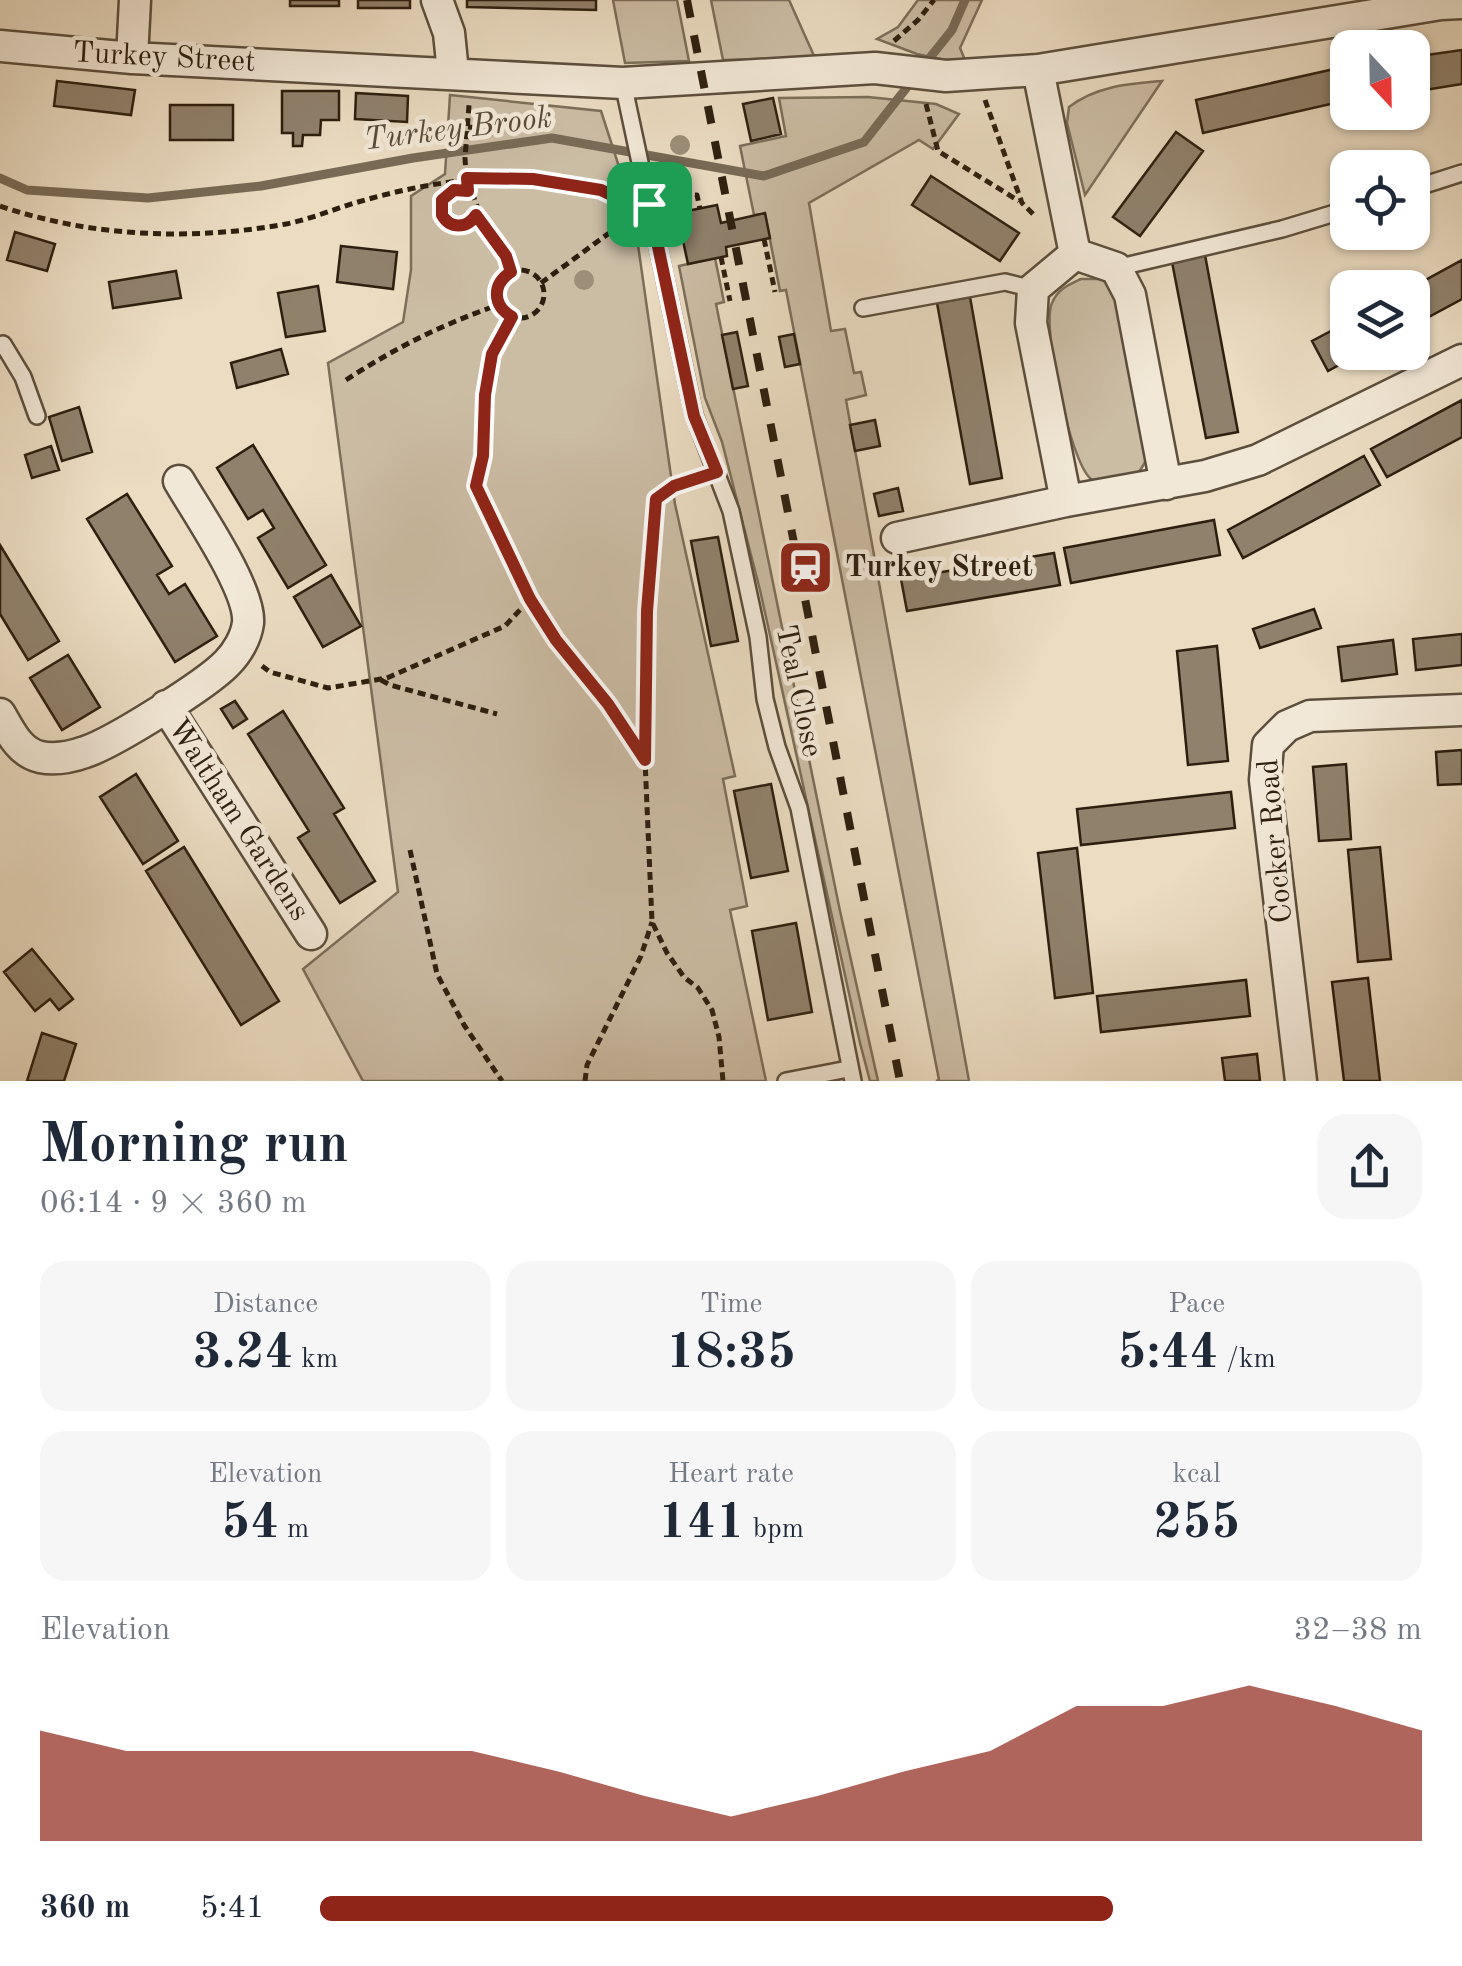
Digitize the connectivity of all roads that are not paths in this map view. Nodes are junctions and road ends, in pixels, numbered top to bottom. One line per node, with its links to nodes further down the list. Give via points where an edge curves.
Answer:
1 (136, 0): 5 (street)
2 (436, 0): 7 (street)
3 (1448, 2): 6 (street, Turkey Street)
4 (0, 46): 5 (street, Turkey Street)
5 (132, 58): 7 (street, Turkey Street)
6 (1038, 70): 8 (street, Turkey Street, via 946,76 875,68); 12 (street)
7 (461, 82): 8 (street, Turkey Street)
8 (624, 83): 27 (lane, Teal Close, via 694,416 731,511 776,747 798,808)
9 (1462, 173): 10 (lane)
10 (1430, 183)
11 (1330, 214): 13 (lane)
12 (1074, 254): 13 (street); 14 (street)
13 (1116, 268): 20 (street, via 1130,294)
14 (1033, 289): 15 (lane, via 1005,282); 21 (street, via 1031,322)
15 (864, 308)
16 (1, 341): 18 (lane)
17 (1462, 360): 20 (street, via 1258,460)
18 (37, 416)
19 (178, 480): 23 (street, via 238,582 248,622 226,665)
20 (1166, 484): 21 (street)
21 (1066, 501): 22 (street)
22 (897, 538)
23 (166, 706): 25 (street, via 89,751 62,758 23,750); 26 (street, Waltham Gardens)
24 (1462, 710): 29 (street, Cocker Road, via 1310,716 1268,744 1265,780)
25 (0, 714)
26 (311, 934)
27 (851, 1075): 28 (lane)
28 (786, 1080)
29 (1301, 1081)

